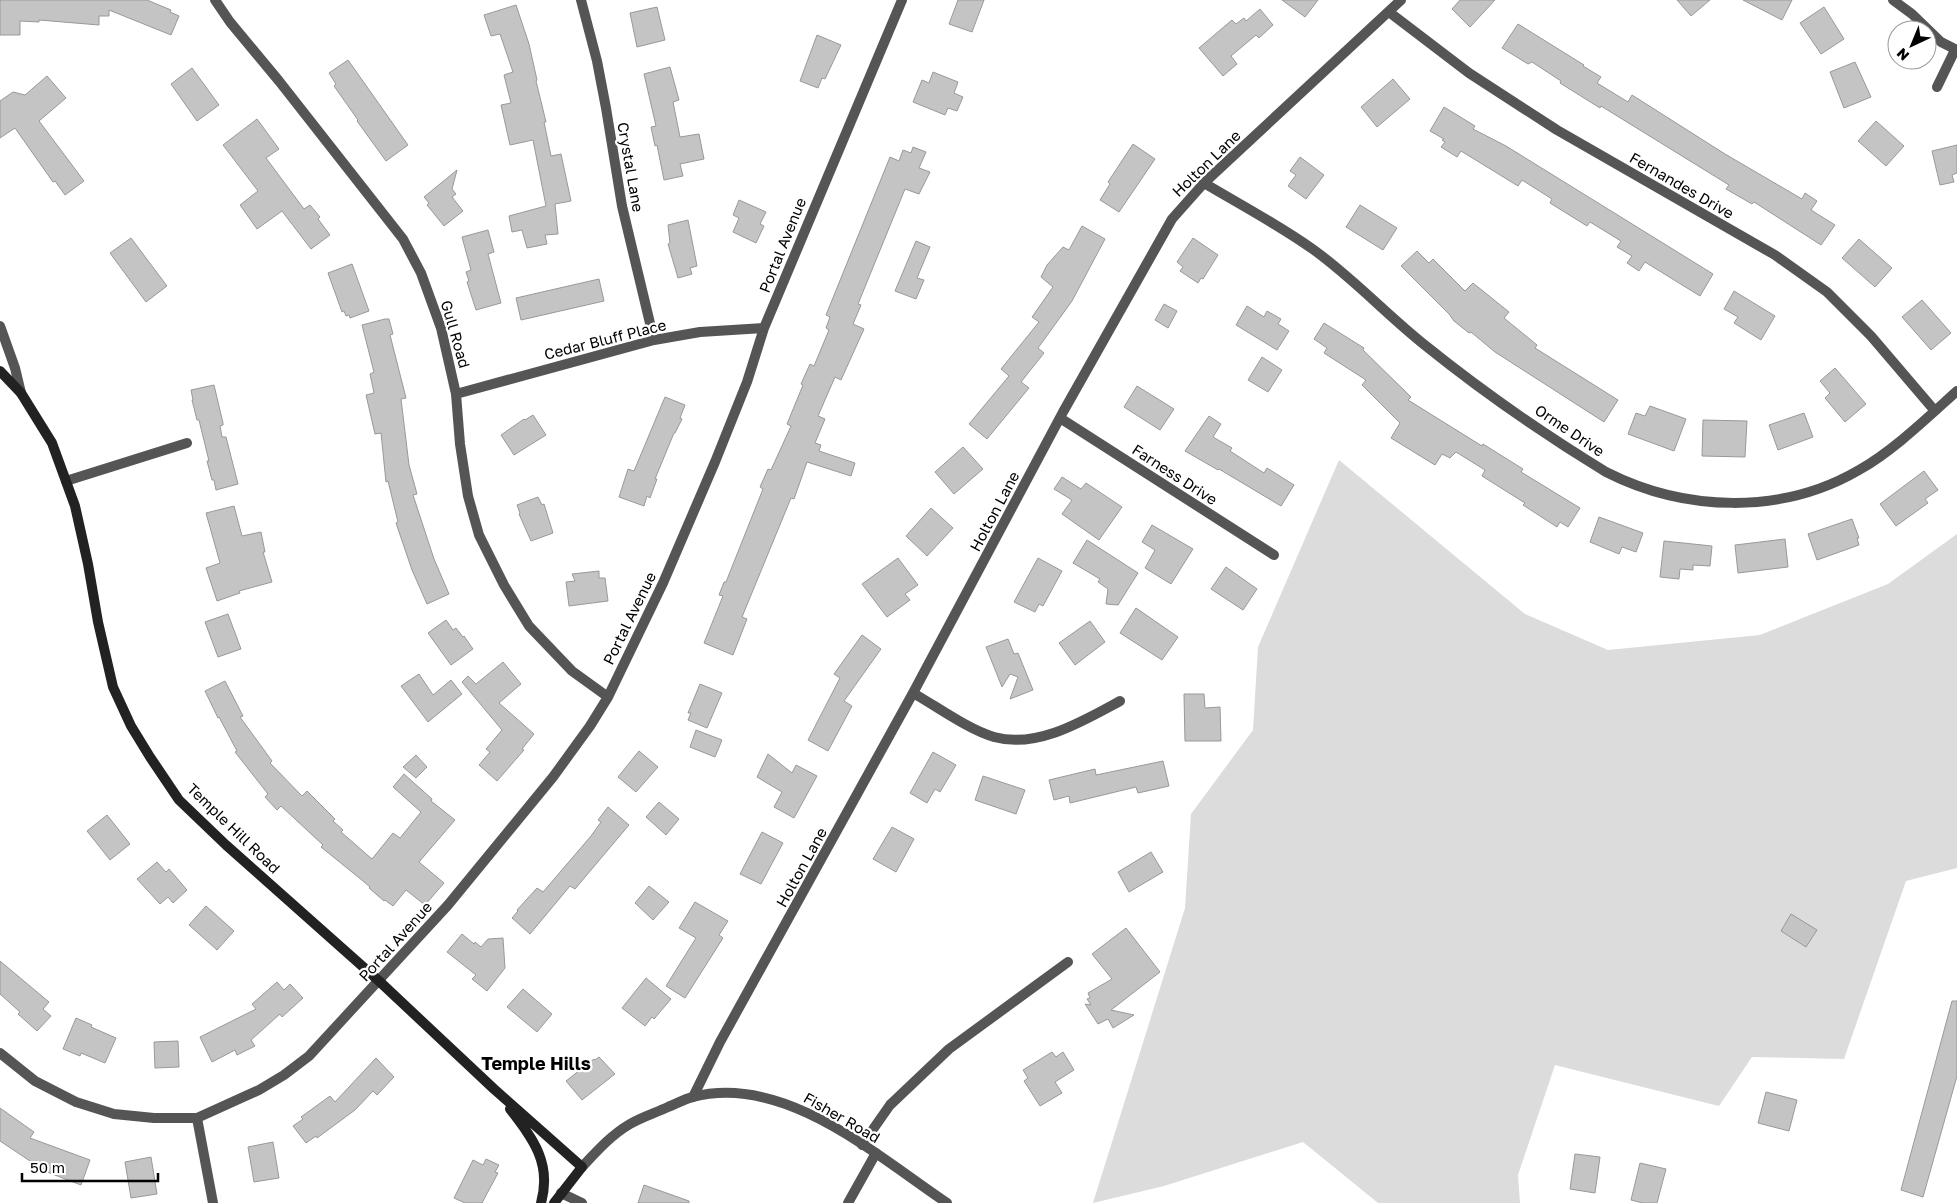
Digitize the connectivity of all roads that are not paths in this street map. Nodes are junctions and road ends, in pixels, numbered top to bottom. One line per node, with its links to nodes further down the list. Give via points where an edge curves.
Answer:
1 (215, 0): 16 (street, Gull Road, via 403,239 422,273 441,328)
2 (581, 0): 12 (street, Crystal Lane, via 597,61 622,206)
3 (902, 0): 11 (street, Portal Avenue)
4 (1401, 0): 6 (street, Holton Lane)
5 (1894, 0): 7 (street, via 1941,42)
6 (1389, 12): 9 (street, Holton Lane); 17 (street, Fernandes Drive, via 1470,74 1556,130 1775,255 1827,292)
7 (1956, 50): 8 (street)
8 (1937, 87)
9 (1204, 183): 17 (street, Orme Drive, via 1314,250 1457,370 1624,481 1706,502 1729,504 1799,496 1861,470); 18 (street, Holton Lane, via 1172,219)
10 (0, 326): 15 (street)
11 (764, 328): 12 (street, Cedar Bluff Place, via 700,332); 23 (street, Portal Avenue, via 747,382 715,462 663,584)
12 (654, 340): 16 (street, Cedar Bluff Place)
13 (0, 370): 15 (main road, Temple Hill Road)
14 (1957, 391): 17 (street, Orme Drive)
15 (21, 394): 20 (main road, Temple Hill Road, via 52,443)
16 (456, 394): 23 (street, Gull Road, via 468,496 488,554 529,626 572,671)
17 (1935, 411)
18 (1060, 418): 21 (street, Farness Drive); 22 (street, Holton Lane)
19 (187, 443): 20 (street)
20 (66, 481): 26 (main road, Temple Hill Road, via 75,506 113,687 150,757 179,800)
21 (1274, 555)
22 (914, 693): 24 (street, via 992,736 1021,740 1058,731); 29 (street, Holton Lane)
23 (608, 697): 26 (street, Portal Avenue, via 553,776 448,905)
24 (1120, 701)
25 (1068, 962): 31 (street, via 950,1049 890,1104)
26 (379, 980): 28 (main road, Temple Hill Road); 30 (street, Portal Avenue, via 309,1056 284,1075)
27 (0, 1053): 30 (street, via 35,1081 76,1102 114,1114)
28 (494, 1089): 33 (main road, Temple Hill Road); 36 (main road, via 528,1133 541,1157 546,1180)
29 (692, 1097): 31 (street, Fisher Road, via 744,1094 781,1102 812,1114); 33 (street, Fisher Road, via 629,1124 604,1143)
30 (197, 1118): 35 (street)
31 (862, 1145): 32 (street, Fisher Road)
32 (876, 1154): 39 (street); 40 (street, Fisher Road)
33 (582, 1167): 34 (main road)
34 (561, 1193): 37 (main road); 38 (street)
35 (213, 1203)
36 (541, 1203)
37 (554, 1203)
38 (582, 1203)
39 (848, 1203)
40 (947, 1203)

